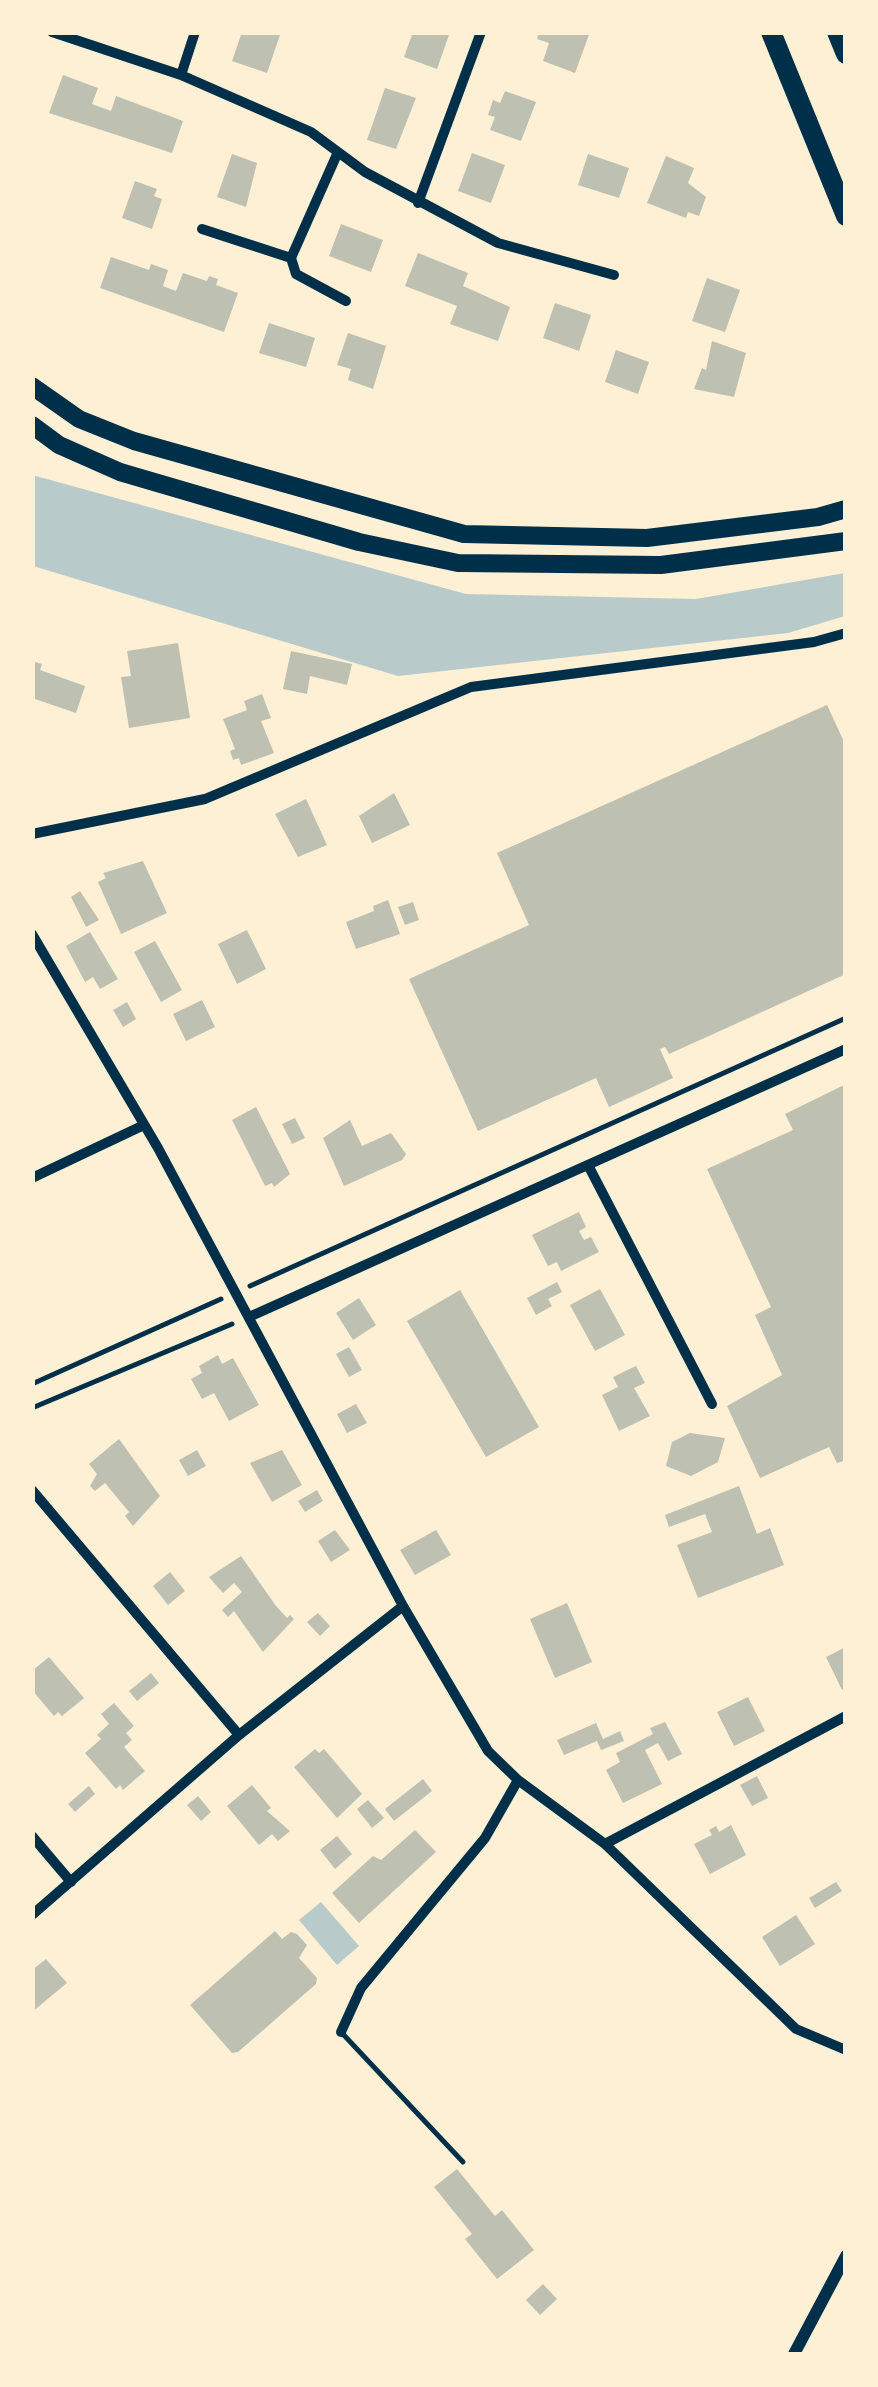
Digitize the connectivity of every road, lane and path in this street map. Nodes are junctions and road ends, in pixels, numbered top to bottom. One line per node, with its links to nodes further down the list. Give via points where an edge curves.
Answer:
1 (52, 32): 5 (street)
2 (195, 32): 5 (street)
3 (481, 32): 7 (street)
4 (771, 32): 8 (highway)
5 (181, 75): 6 (street, via 311,132)
6 (338, 152): 7 (street); 10 (street)
7 (418, 203): 11 (street, via 498,244)
8 (846, 216)
9 (202, 229): 10 (street)
10 (291, 258): 12 (street, via 296,274)
11 (614, 275)
12 (346, 301)
13 (32, 386): 15 (main road, via 79,418 134,441 464,534 647,538)
14 (32, 425): 16 (main road, via 120,472 359,542 458,562 661,565)
15 (846, 510)
16 (846, 541)
17 (846, 633): 18 (street, via 471,687 205,799)
18 (32, 834)
19 (32, 934): 22 (street)
20 (846, 1018): 25 (path)
21 (846, 1049): 23 (street)
22 (144, 1125): 24 (street); 25 (street)
23 (588, 1165): 26 (street); 28 (street)
24 (32, 1178)
25 (236, 1292): 26 (street); 27 (path)
26 (249, 1316): 29 (path); 31 (street)
27 (32, 1384)
28 (712, 1404)
29 (32, 1408)
30 (32, 1490): 33 (street)
31 (403, 1606): 33 (street); 34 (street, via 488,1751)
32 (846, 1716): 36 (street)
33 (239, 1736): 37 (street)
34 (518, 1780): 36 (street); 39 (street, via 486,1838 361,1988)
35 (32, 1836): 37 (street)
36 (605, 1844): 40 (street, via 796,2029)
37 (71, 1882): 38 (street)
38 (32, 1915)
39 (341, 2032): 41 (lane)
40 (846, 2050)
41 (463, 2162)
42 (846, 2256): 43 (street)
43 (794, 2354)

